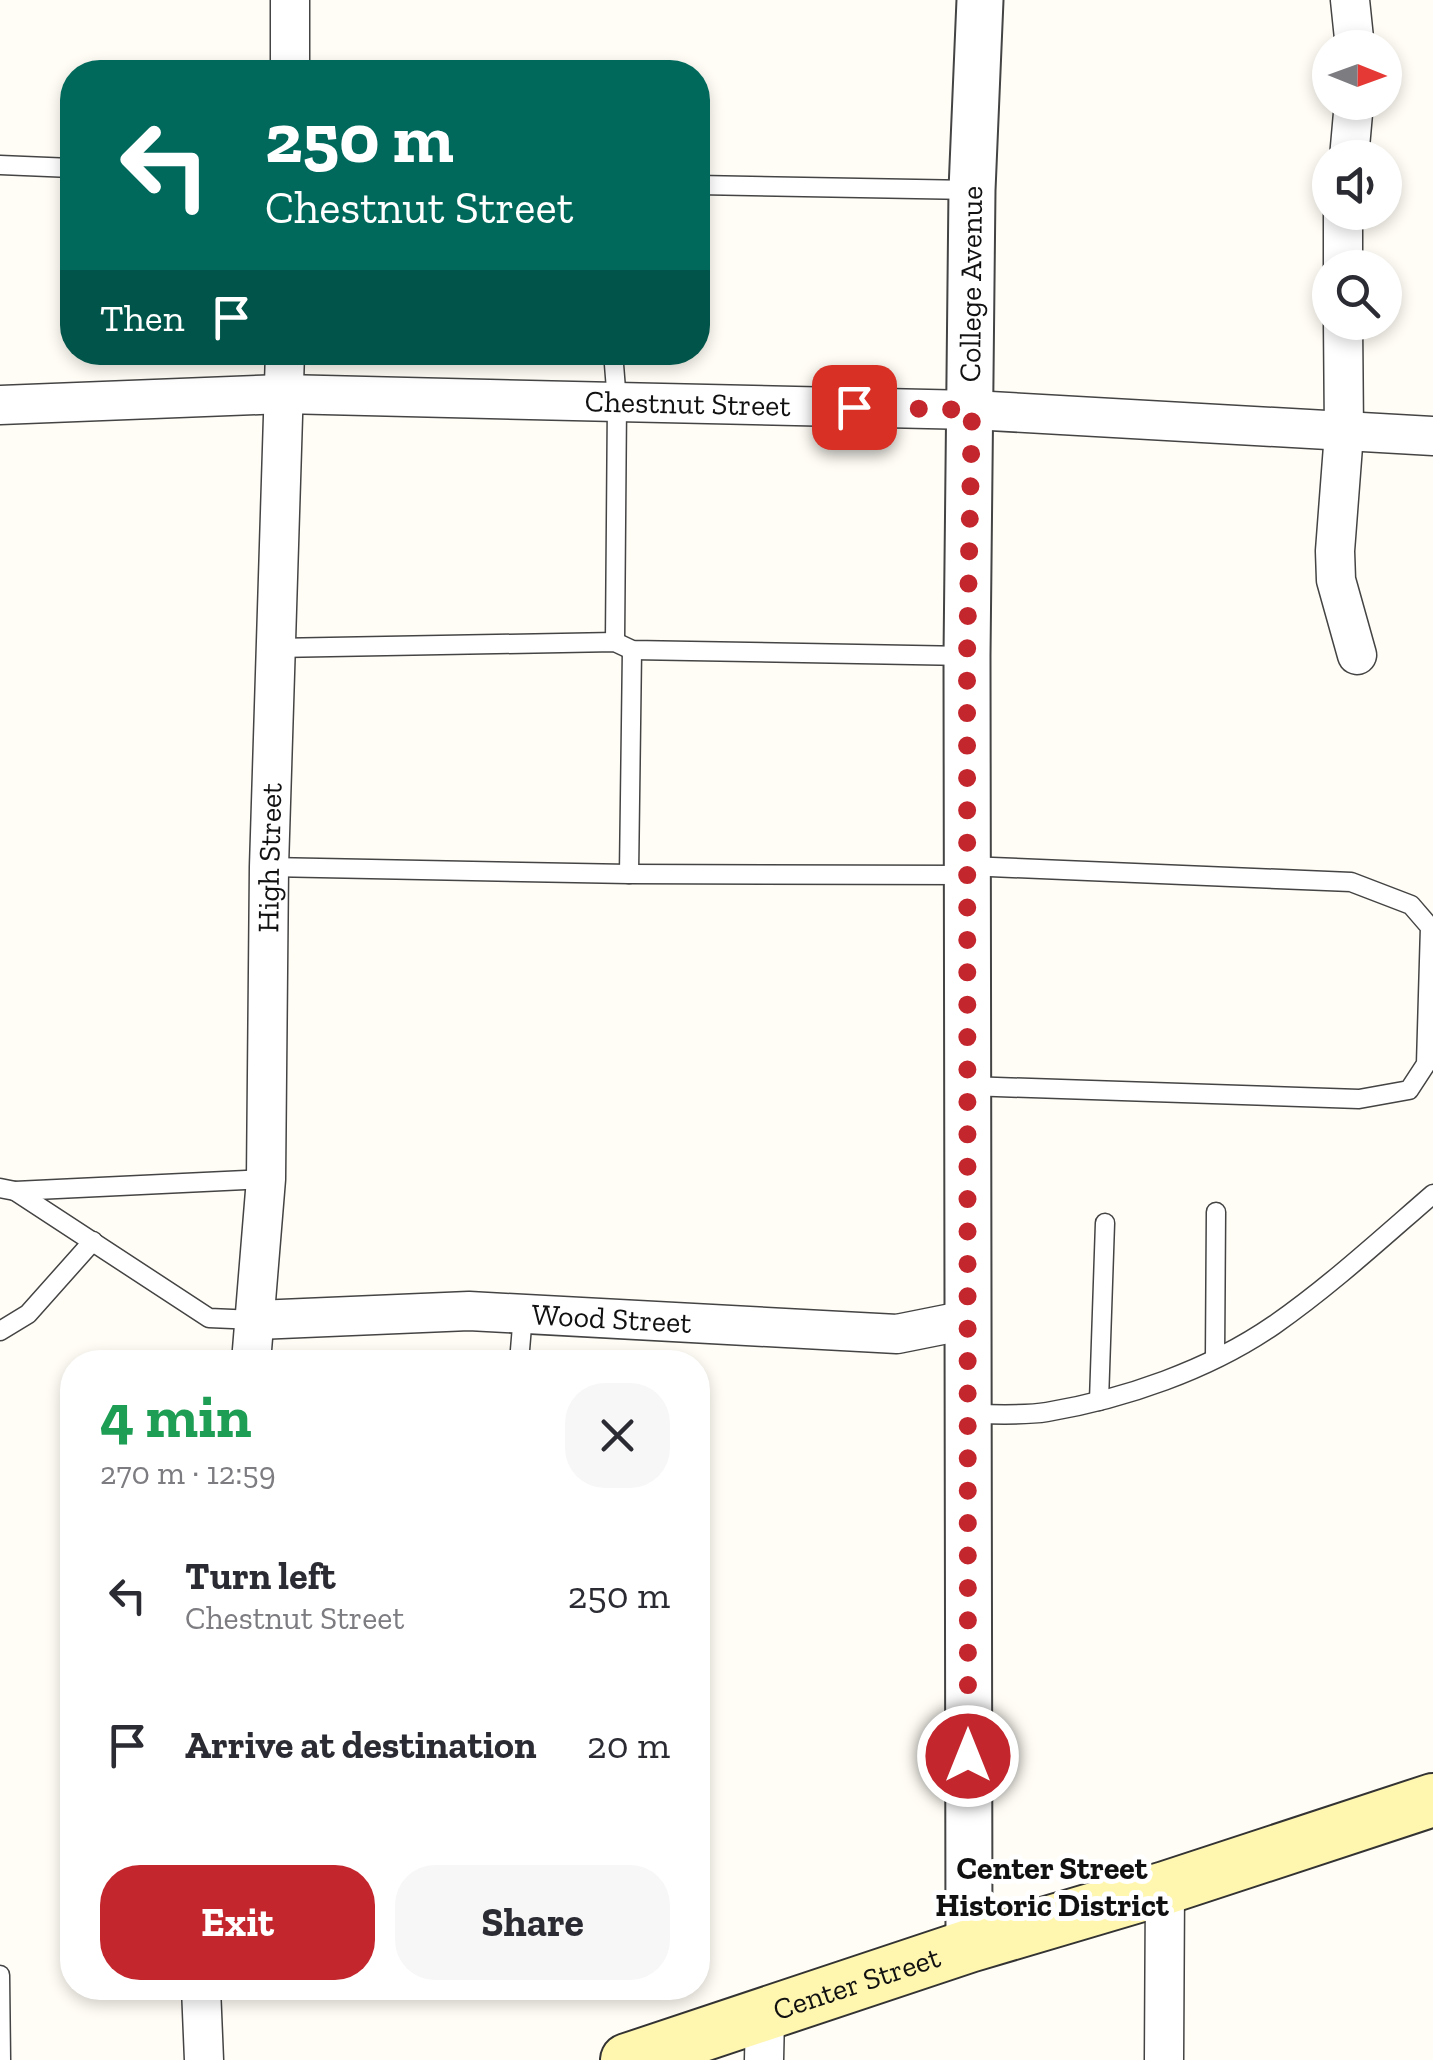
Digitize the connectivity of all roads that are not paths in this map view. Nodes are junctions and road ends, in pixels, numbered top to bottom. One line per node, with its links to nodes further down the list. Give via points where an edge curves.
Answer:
1 (290, 0): 5 (street)
2 (980, 0): 9 (street, College Avenue)
3 (1350, 0): 4 (street)
4 (1353, 30)
5 (290, 60)
6 (0, 165): 7 (lane)
7 (60, 168)
8 (710, 185): 9 (lane)
9 (972, 190): 16 (street, College Avenue)
10 (1343, 340): 17 (street)
11 (285, 365): 13 (street, High Street)
12 (614, 365): 14 (lane)
13 (284, 394): 14 (street, Chestnut Street); 15 (street, Chestnut Street); 20 (street, High Street)
14 (617, 402): 16 (street, Chestnut Street); 19 (lane)
15 (0, 404)
16 (972, 410): 17 (street, Chestnut Street); 22 (street, College Avenue)
17 (1344, 433): 18 (street, Chestnut Street); 21 (street, via 1336,580)
18 (1433, 436)
19 (623, 646): 20 (lane); 22 (lane); 25 (lane)
20 (276, 648): 23 (street, High Street)
21 (1357, 655)
22 (967, 656): 24 (street, College Avenue)
23 (269, 867): 25 (lane); 27 (street, High Street)
24 (967, 871): 25 (lane); 26 (street, College Avenue); 26 (lane, via 1351,882 1410,905 1430,927 1426,1064 1408,1090 1359,1099)
25 (629, 874)
26 (967, 1086): 35 (street, College Avenue)
27 (266, 1178): 28 (lane); 34 (street, High Street)
28 (7, 1189): 32 (lane)
29 (1433, 1194): 39 (lane, via 1331,1282)
30 (1216, 1212): 39 (lane)
31 (1105, 1223): 40 (lane)
32 (92, 1242): 34 (lane, via 210,1318); 36 (lane, via 28,1314)
33 (523, 1314): 34 (street, Wood Street, via 412,1311); 35 (street, Wood Street, via 897,1334); 38 (lane)
34 (257, 1320): 37 (street, High Street)
35 (967, 1320): 41 (street, College Avenue)
36 (0, 1331)
37 (253, 1350)
38 (520, 1350)
39 (1215, 1358): 40 (lane)
40 (1099, 1401): 41 (lane, via 1043,1413)
41 (966, 1414): 44 (street, College Avenue)
42 (1433, 1800): 43 (main road, Center Street)
43 (1165, 1888): 44 (main road, Center Street); 51 (street)
44 (968, 1946): 47 (main road, Center Street)
45 (0, 1976): 48 (lane)
46 (202, 2000): 49 (street)
47 (764, 2038): 50 (main road, Center Street)
48 (1, 2060)
49 (204, 2060)
50 (627, 2060)
51 (1164, 2060)

